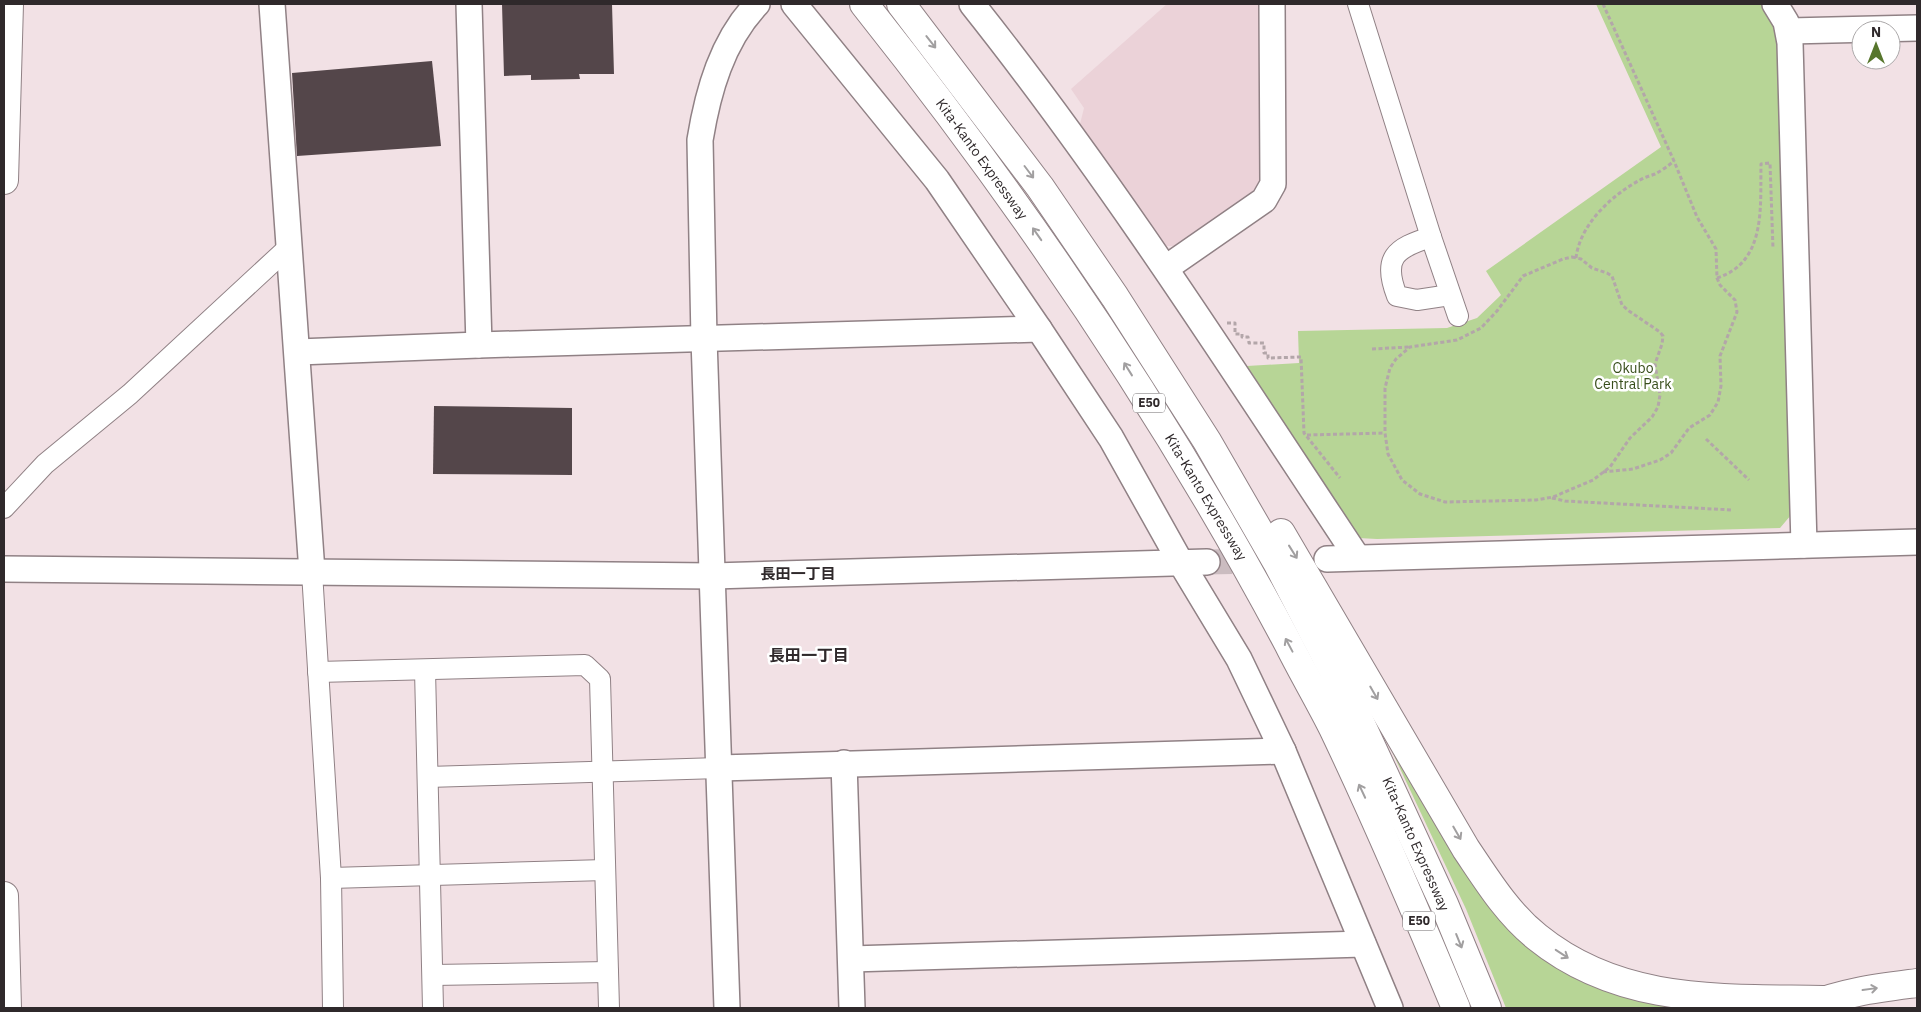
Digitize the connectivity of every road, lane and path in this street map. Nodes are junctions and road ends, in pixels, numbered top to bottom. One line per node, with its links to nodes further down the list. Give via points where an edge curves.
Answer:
1 (10, 4): 16 (highway)
2 (272, 4): 18 (street)
3 (469, 4): 29 (street)
4 (757, 4): 28 (street, via 747,14 716,73 700,140)
5 (794, 4): 27 (street, via 937,180)
6 (864, 4): 58 (highway, Kita-Kanto Expressway / E50, one-way to 6, via 1323,710 1249,571 1182,455 1090,309 930,86)
7 (902, 4): 24 (highway, Kita-Kanto Expressway / E50, one-way to 24, via 1040,187)
8 (972, 4): 21 (street, via 1029,75)
9 (1272, 4): 21 (street, via 1273,184 1264,200)
10 (1358, 4): 17 (street)
11 (1603, 4): 15 (path)
12 (1774, 4): 14 (street)
13 (1917, 28): 14 (street)
14 (1789, 31): 43 (street)
15 (1674, 161): 20 (path, via 1641,179 1600,210 1583,234); 22 (path, via 1697,217 1716,249)
16 (4, 180)
17 (1431, 237): 23 (street); 23 (street, via 1398,251 1390,263 1392,282 1397,296 1416,300)
18 (290, 246): 32 (street); 40 (street, via 130,394 45,464)
19 (1773, 252): 22 (path, via 1770,163 1761,164 1758,232 1754,247 1730,274)
20 (1576, 258): 30 (path, via 1563,259 1523,276 1481,328 1457,340); 36 (path, via 1612,276 1622,304 1663,336 1655,364 1660,395 1658,407)
21 (1166, 268): 26 (street)
22 (1717, 278): 36 (path, via 1735,300 1737,312 1720,356 1718,402 1710,415 1689,428 1671,453 1660,460 1633,469)
23 (1450, 295): 25 (street)
24 (1115, 297): 69 (highway, one-way to 69, via 1219,435 1297,559 1466,848 1491,887 1513,913 1537,937 1562,954 1620,983 1701,997); 79 (highway, Kita-Kanto Expressway / E50, one-way to 79, via 1207,441 1278,564 1408,823)
25 (1458, 316)
26 (1202, 324): 34 (path, via 1223,319 1223,324 1234,324 1236,334 1248,337 1249,343 1264,343 1264,353 1268,352 1268,358 1301,357); 44 (street)
27 (1039, 329): 28 (street); 47 (street, via 1111,438)
28 (704, 339): 29 (street); 50 (street)
29 (479, 345): 32 (street)
30 (1410, 348): 31 (path); 33 (path, via 1396,359 1387,377)
31 (1372, 349)
32 (298, 352): 49 (street)
33 (1385, 433): 34 (path); 39 (path, via 1388,454 1402,480 1432,499 1445,502)
34 (1306, 435): 37 (path)
35 (1706, 440): 38 (path)
36 (1603, 472): 39 (path, via 1593,480)
37 (1340, 478)
38 (1749, 480)
39 (1549, 498): 41 (path)
40 (4, 508)
41 (1732, 510)
42 (1917, 542): 43 (street)
43 (1804, 545): 44 (street)
44 (1358, 557): 45 (street)
45 (1327, 559)
46 (1207, 562): 47 (street)
47 (1181, 563): 50 (street); 53 (street, via 1239,659)
48 (4, 569): 49 (street)
49 (312, 572): 50 (street); 52 (street)
50 (713, 576): 55 (street)
51 (425, 670): 52 (street); 56 (street, via 584,665 600,679); 57 (street)
52 (318, 672): 61 (street)
53 (1283, 751): 54 (street); 63 (street)
54 (844, 763): 55 (street); 65 (street)
55 (719, 768): 56 (street); 74 (street)
56 (602, 771): 57 (street); 59 (street)
57 (428, 777): 60 (street)
58 (1382, 835): 77 (highway, via 1404,922); 78 (highway, Kita-Kanto Expressway / E50)
59 (605, 870): 60 (street); 66 (street)
60 (430, 875): 61 (street); 67 (street)
61 (331, 878): 71 (street)
62 (4, 896): 64 (highway)
63 (1363, 944): 65 (street); 76 (street)
64 (4, 947): 70 (highway)
65 (851, 959): 75 (street)
66 (608, 972): 67 (street); 73 (street)
67 (433, 975): 72 (street)
68 (1917, 983): 69 (highway, one-way to 68, via 1864,989)
69 (1813, 1004)
70 (7, 1008)
71 (333, 1008)
72 (434, 1008)
73 (609, 1008)
74 (727, 1008)
75 (852, 1008)
76 (1390, 1008)
77 (1442, 1008)
78 (1456, 1008)
79 (1486, 1008)

